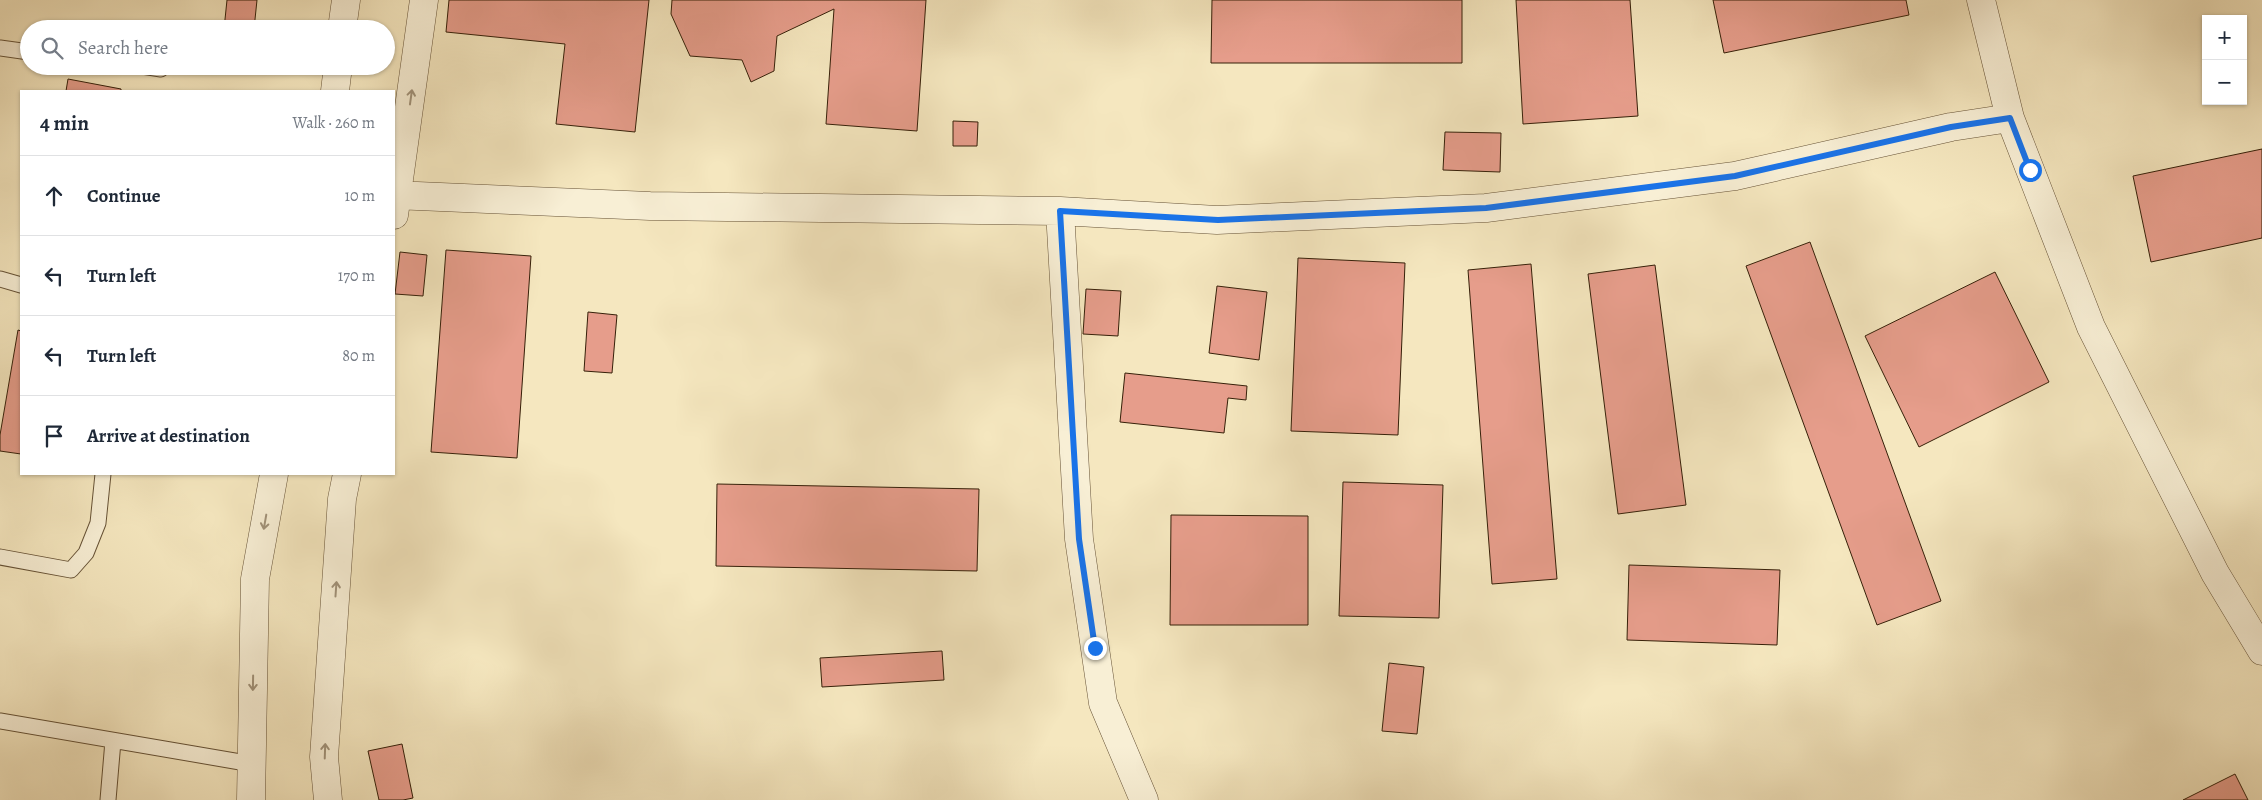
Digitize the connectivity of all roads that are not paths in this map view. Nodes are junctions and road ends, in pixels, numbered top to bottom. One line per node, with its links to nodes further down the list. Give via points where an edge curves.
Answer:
1 (346, 0): 4 (street)
2 (424, 0): 10 (street, one-way to 2)
3 (1981, 0): 9 (street)
4 (343, 20)
5 (0, 48): 6 (lane)
6 (20, 51)
7 (337, 75): 8 (street)
8 (335, 90)
9 (2010, 118): 11 (street, via 1951,127 1735,176 1486,208 1218,220); 18 (street, via 2092,327 2216,573)
10 (395, 201): 11 (street)
11 (1060, 211): 25 (street, via 1079,539 1103,703)
12 (0, 279): 13 (lane)
13 (20, 285)
14 (103, 475): 17 (lane, via 98,523 86,553 70,570)
15 (274, 475): 21 (street, one-way to 21, via 255,579)
16 (347, 475): 24 (street, one-way to 16, via 324,757 342,499)
17 (0, 557)
18 (2262, 651)
19 (0, 721): 20 (lane)
20 (113, 741): 21 (lane); 22 (lane)
21 (252, 764): 23 (street)
22 (108, 800)
23 (251, 800)
24 (328, 800)
25 (1144, 800)

